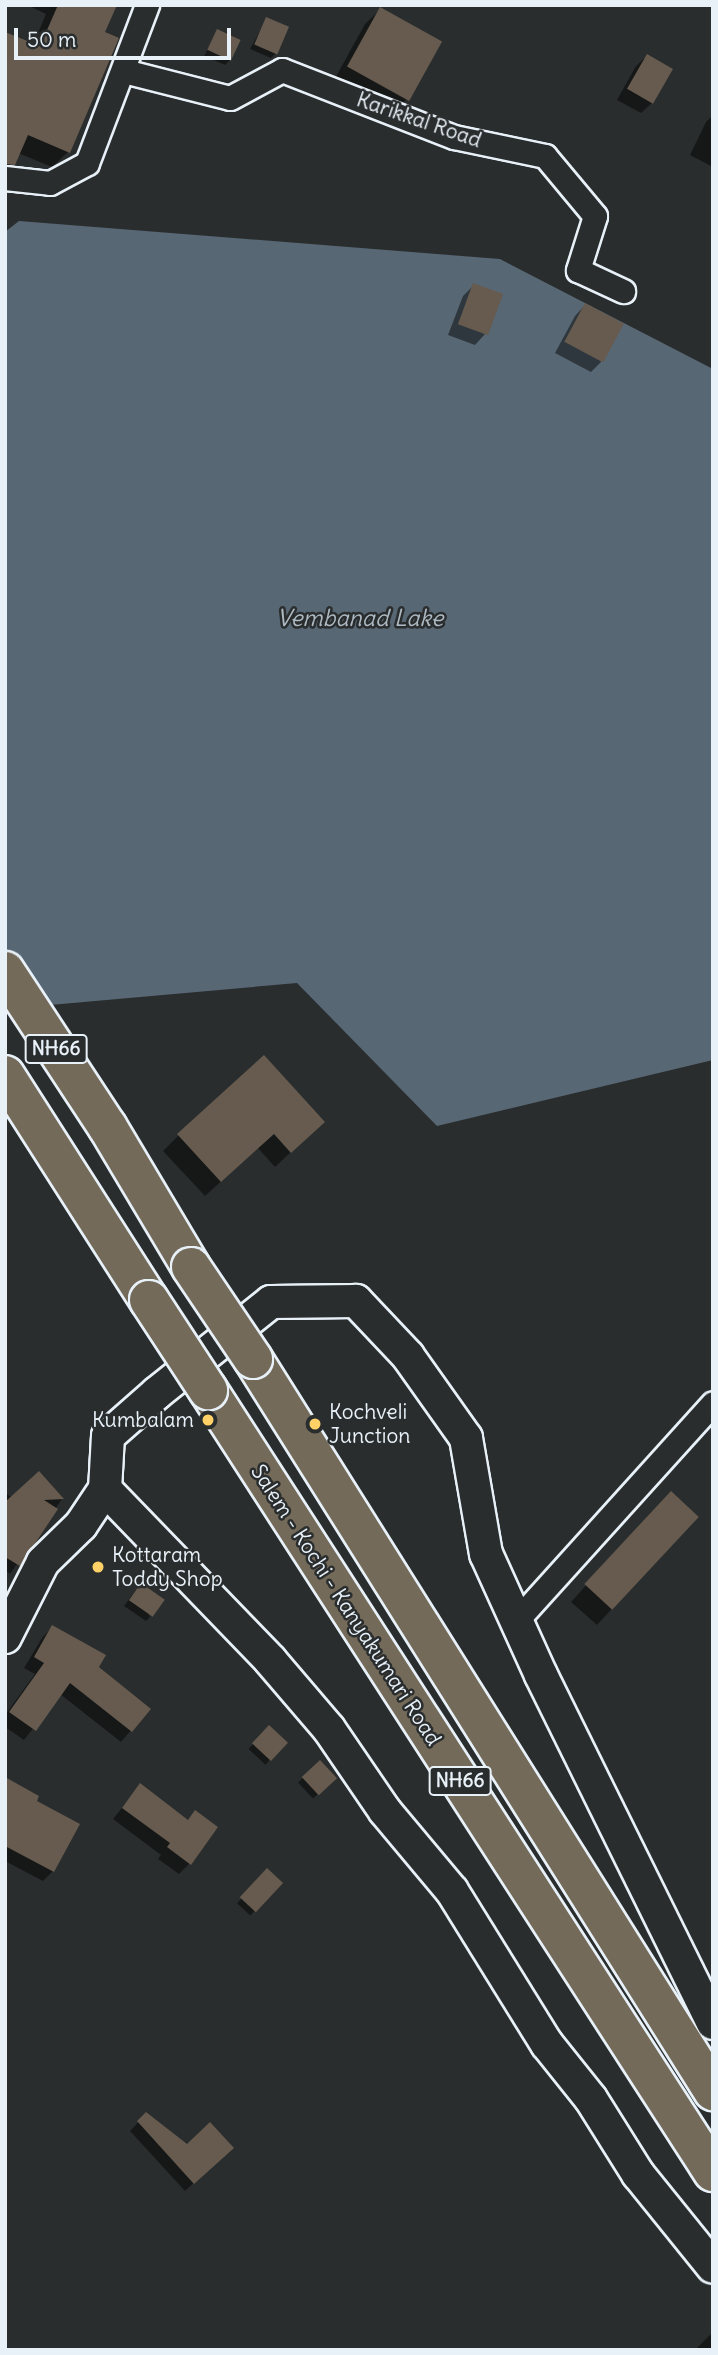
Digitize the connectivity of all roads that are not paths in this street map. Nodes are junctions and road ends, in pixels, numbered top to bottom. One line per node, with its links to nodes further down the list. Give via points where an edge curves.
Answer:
1 (147, 5): 2 (street)
2 (124, 71): 3 (street, via 87,163 50,183); 4 (street, Karikkal Road, via 230,98 282,70 454,137 545,156 595,216 578,270)
3 (5, 178)
4 (623, 291)
5 (5, 971): 12 (highway, NH66, bridge)
6 (5, 1075): 13 (highway, Salem - Kochi - Kanyakumari Road / NH66, bridge)
7 (713, 1403): 9 (street)
8 (105, 1489): 9 (street, via 108,1436 271,1302 356,1301 408,1356 466,1438 486,1554); 10 (street, via 81,1525 43,1562); 14 (street, via 270,1660 329,1730 385,1811 452,1891 547,2044 591,2099 638,2174)
9 (517, 1620): 11 (street)
10 (5, 1637)
11 (713, 2023)
12 (713, 2091)
13 (713, 2172)
14 (713, 2267)

